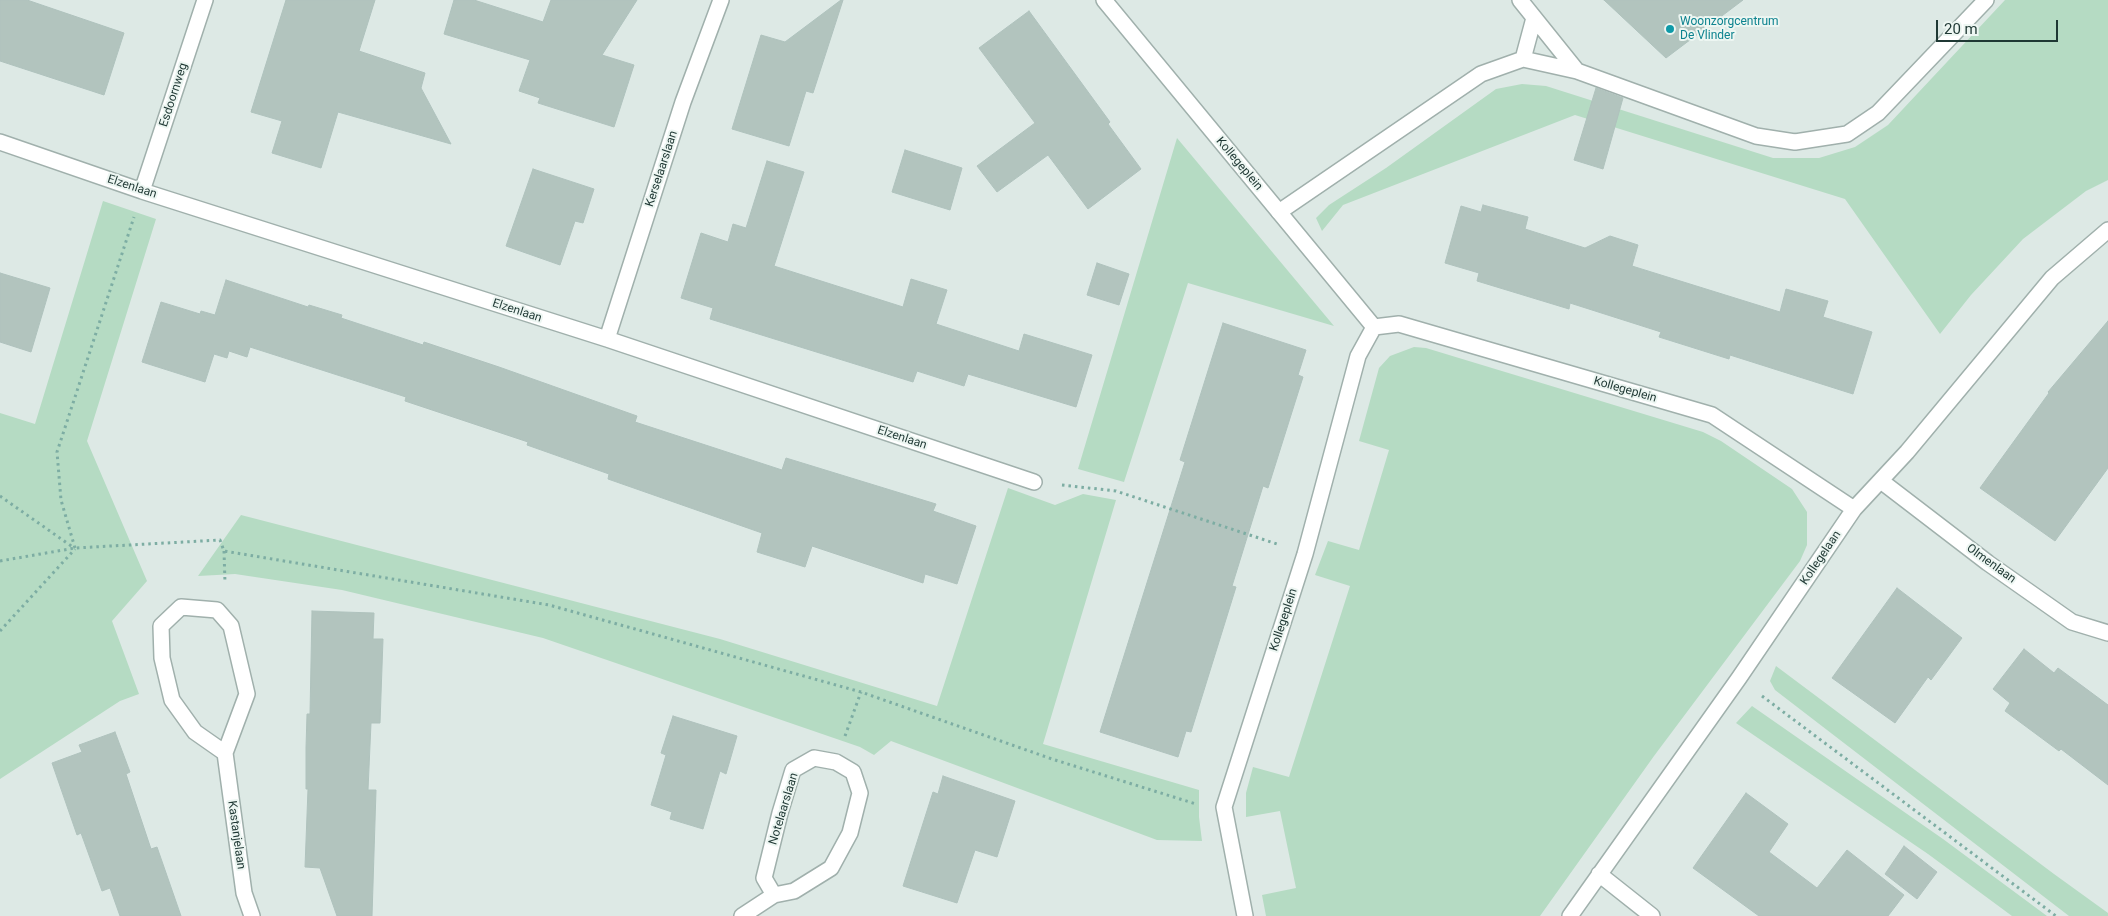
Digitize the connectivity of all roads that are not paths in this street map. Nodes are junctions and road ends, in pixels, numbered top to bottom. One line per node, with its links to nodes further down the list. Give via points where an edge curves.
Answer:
1 (205, 0): 10 (street, Esdoornweg)
2 (722, 0): 14 (street, Kerselaarslaan, via 683,102)
3 (1104, 0): 11 (street, Kollegeplein)
4 (1520, 0): 6 (street)
5 (1986, 0): 8 (street, via 1878,113 1847,134 1795,142 1756,136)
6 (1534, 18): 7 (street); 8 (street)
7 (1523, 59): 8 (street); 11 (street, via 1481,74)
8 (1577, 71)
9 (0, 142): 10 (street, Elzenlaan)
10 (142, 191): 14 (street, Elzenlaan)
11 (1279, 212): 13 (street, Kollegeplein)
12 (2108, 230): 15 (street, Kollegelaan, via 2052,278)
13 (1374, 327): 17 (street, Kollegeplein, via 1399,324 1712,415); 24 (street, Kollegeplein, via 1358,356 1305,554 1224,807)
14 (607, 340): 16 (street, Elzenlaan)
15 (1881, 481): 17 (street, Kollegelaan); 18 (street, Olmenlaan, via 2072,622)
16 (1034, 482)
17 (1854, 509): 20 (street, Kollegelaan, via 1739,678)
18 (2108, 633)
19 (225, 753): 19 (street, Kastanjelaan, via 248,694 231,626 217,610 181,607 160,626 162,658 172,700 195,732); 22 (street, Kastanjelaan, via 244,893)
20 (1599, 874): 25 (street, Kollegelaan); 26 (street)
21 (774, 895): 21 (street, Notelaarslaan, via 794,891 832,868 850,833 860,793 853,772 836,762 814,758 793,770 764,878); 23 (street)
22 (252, 916)
23 (742, 916)
24 (1245, 916)
25 (1570, 916)
26 (1652, 916)

